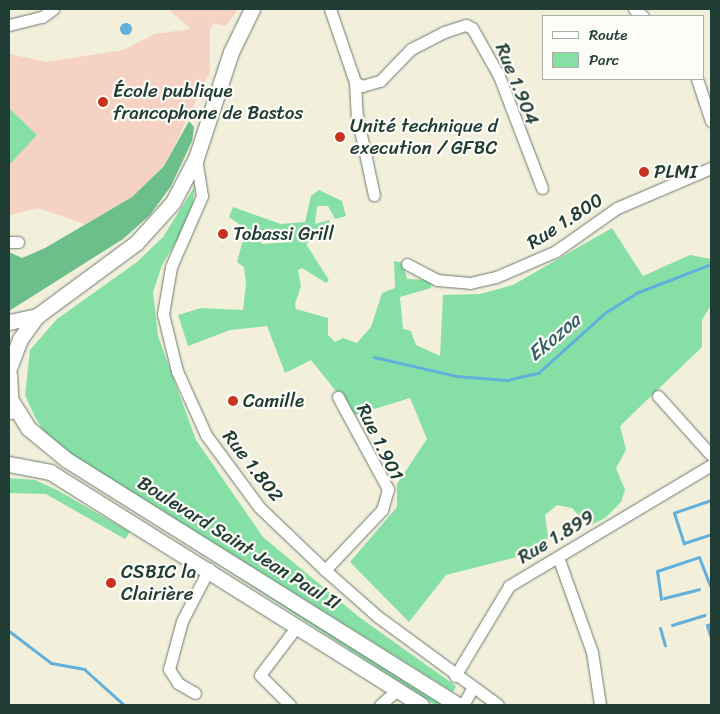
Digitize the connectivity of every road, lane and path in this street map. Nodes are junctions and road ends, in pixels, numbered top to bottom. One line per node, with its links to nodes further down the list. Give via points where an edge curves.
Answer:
1 (53, 9): 4 (street, via 42,18)
2 (252, 9): 8 (main road, via 231,52)
3 (330, 9): 6 (street)
4 (9, 24)
5 (697, 80): 7 (street)
6 (355, 82): 10 (street, Rue 1.904, via 362,86 380,81 411,49 444,32 466,25 472,28 499,76); 11 (street, via 357,116)
7 (710, 115)
8 (196, 158): 13 (main road, via 156,224 107,266); 26 (street, Rue 1.802, via 202,196 171,267 164,293 163,314 177,372 222,460 259,506)
9 (711, 168): 12 (street, Rue 1.800, via 617,208 556,250 496,277 470,283 437,280)
10 (542, 188)
11 (374, 195)
12 (407, 264)
13 (37, 316): 14 (main road); 15 (main road, via 20,339)
14 (9, 322)
15 (9, 368)
16 (9, 374): 19 (main road)
17 (658, 396): 21 (street)
18 (338, 397): 26 (street, Rue 1.901, via 388,489 382,510)
19 (12, 402): 20 (main road); 35 (main road, Boulevard Saint Jean Paul II, via 34,434 67,460)
20 (9, 418)
21 (711, 455)
22 (9, 464): 25 (main road, Boulevard Saint Jean Paul II, via 50,472)
23 (711, 465): 24 (street, Rue 1.899)
24 (558, 557): 28 (street, Rue 1.899, via 509,586 497,599); 38 (street, via 592,652)
25 (209, 569): 27 (main road, Boulevard Saint Jean Paul II); 31 (street, via 182,622 169,669 178,683)
26 (325, 570): 28 (street, Rue 1.802)
27 (298, 626): 30 (main road, Boulevard Saint Jean Paul II); 32 (street, via 260,675)
28 (455, 676): 29 (street, Rue 1.802)
29 (472, 689): 36 (street); 37 (street, Rue 1.802)
30 (397, 690): 33 (street); 34 (main road, Boulevard Saint Jean Paul II)
31 (195, 693)
32 (290, 705)
33 (380, 705)
34 (421, 705)
35 (457, 705)
36 (463, 705)
37 (498, 705)
38 (600, 705)

